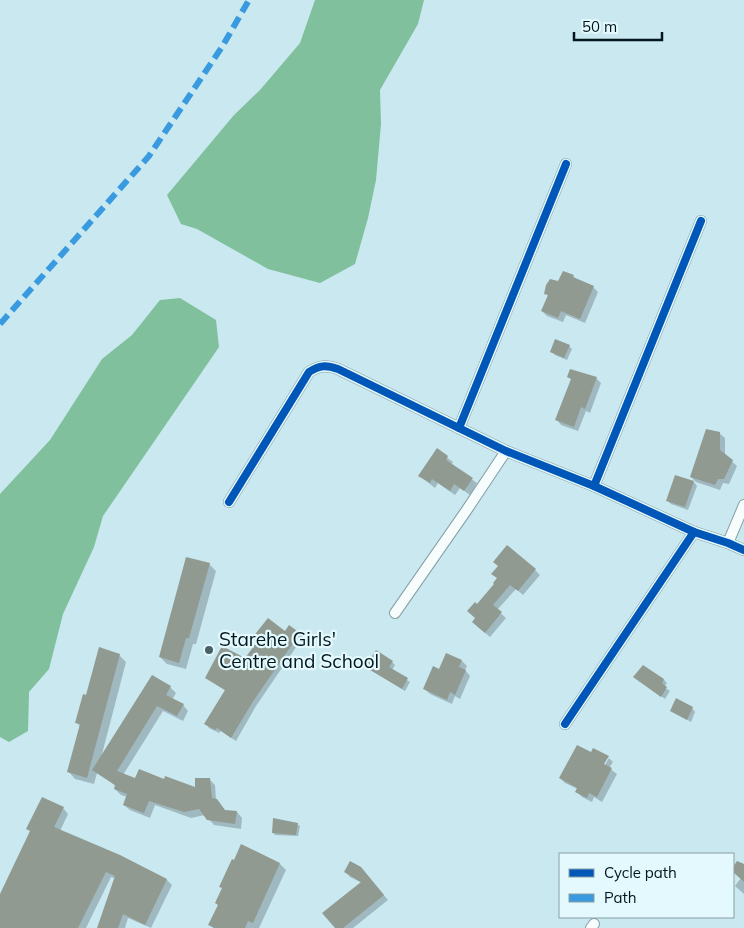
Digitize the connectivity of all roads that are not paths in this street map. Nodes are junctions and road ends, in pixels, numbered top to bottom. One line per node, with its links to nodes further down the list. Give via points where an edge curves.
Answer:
1 (566, 164): 3 (street)
2 (702, 221): 5 (street)
3 (459, 428): 4 (street); 6 (street, via 338,369 318,366 300,385)
4 (506, 451): 5 (street); 11 (street)
5 (594, 486): 8 (street)
6 (229, 502)
7 (744, 505): 9 (street)
8 (694, 532): 9 (street); 12 (street)
9 (728, 543): 10 (street)
10 (744, 550)
11 (395, 613)
12 (565, 724)

